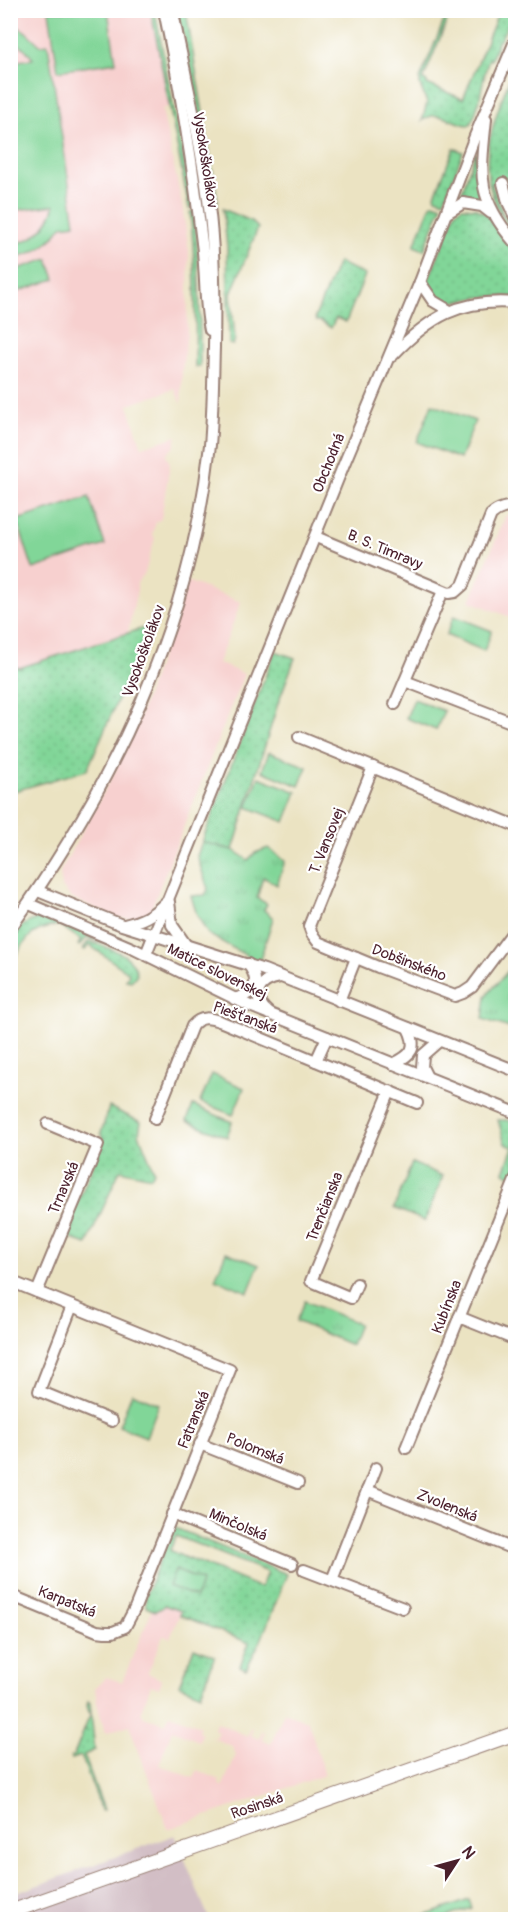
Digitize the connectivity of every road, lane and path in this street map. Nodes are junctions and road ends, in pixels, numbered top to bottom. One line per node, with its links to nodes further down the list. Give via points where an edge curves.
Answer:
1 (164, 10): 13 (street, Vysokoškolákov, via 188,136)
2 (173, 10): 13 (street, Vysokoškolákov, via 209,207 215,305)
3 (516, 39): 4 (street, Obchodná)
4 (488, 107): 6 (street, Obchodná); 7 (street, via 481,176)
5 (503, 183): 8 (street)
6 (447, 213): 7 (street, via 463,203 471,203); 10 (street, Obchodná)
7 (493, 214): 9 (street)
8 (516, 219)
9 (516, 244)
10 (420, 282): 12 (street, via 433,301); 14 (street, Obchodná)
11 (516, 303): 12 (street, via 476,303)
12 (450, 311): 14 (street, via 419,330)
13 (213, 351): 24 (street, Vysokoškolákov, via 213,407 205,482 174,616 118,755)
14 (386, 362): 16 (street, Obchodná)
15 (516, 508): 17 (street, via 494,512 461,588)
16 (316, 537): 17 (street, B. S. Timravy); 25 (street, Obchodná)
17 (443, 591): 18 (street)
18 (405, 681): 19 (street); 20 (street)
19 (395, 704)
20 (516, 724)
21 (299, 737): 22 (street)
22 (373, 767): 23 (street); 28 (street, T. Vansovej)
23 (516, 826)
24 (38, 891): 26 (street, Vysokoškolákov); 27 (street, Matice slovenskej)
25 (169, 898): 27 (street, Obchodná, via 149,917); 31 (street, Obchodná); 32 (street, via 172,925)
26 (29, 904): 30 (street, Vysokoškolákov); 33 (street, Matice slovenskej)
27 (122, 925): 31 (street, Matice slovenskej)
28 (309, 926): 34 (street, Dobšinského, via 318,942)
29 (516, 928): 34 (street, Dobšinského, via 472,987 454,996)
30 (10, 929)
31 (154, 936): 32 (street, Matice slovenskej); 33 (street, Obchodná)
32 (186, 945): 35 (street, Matice slovenskej)
33 (146, 954): 37 (street, Matice slovenskej)
34 (356, 958): 38 (street)
35 (248, 964): 36 (street, Matice slovenskej); 37 (street, via 254,972 255,987 251,993)
36 (280, 977): 38 (street, Matice slovenskej); 39 (street, via 266,981 259,991 260,1003)
37 (234, 999): 39 (street, Matice slovenskej)
38 (339, 1001): 40 (street, Matice slovenskej)
39 (271, 1015): 41 (street, Matice slovenskej)
40 (408, 1028): 42 (street, Matice slovenskej); 44 (street, via 414,1040 412,1050)
41 (327, 1037): 43 (street); 44 (street, Matice slovenskej)
42 (439, 1041): 45 (street, Matice slovenskej); 46 (street, via 423,1055 422,1067)
43 (316, 1061): 47 (street, Piešťanská); 50 (street, Piešťanská, via 222,1022 203,1018 192,1026)
44 (393, 1064): 46 (street, Matice slovenskej)
45 (516, 1071)
46 (427, 1077): 49 (street, Matice slovenskej)
47 (390, 1091): 48 (street, Piešťanská); 54 (street, Trenčianska, via 311,1281 351,1298)
48 (417, 1103)
49 (516, 1113)
50 (155, 1119)
51 (48, 1124): 55 (street, Trnavská, via 98,1145)
52 (516, 1178): 57 (street, Kubínska)
53 (10, 1281): 55 (street, Fatranská)
54 (357, 1284)
55 (37, 1292): 56 (street, Fatranská)
56 (72, 1306): 59 (street, via 39,1391); 60 (street, Fatranská, via 230,1370)
57 (459, 1317): 58 (street); 61 (street, Kubínska)
58 (516, 1340)
59 (112, 1421)
60 (200, 1444): 63 (street, Polomská); 65 (street, Fatranská)
61 (406, 1448)
62 (376, 1468): 64 (street)
63 (298, 1483)
64 (367, 1490): 66 (street, Zvolenská); 69 (street)
65 (172, 1514): 67 (street, Minčolská); 72 (street, Fatranská, via 130,1620)
66 (516, 1550)
67 (292, 1564)
68 (304, 1570): 69 (street)
69 (332, 1580): 71 (street)
70 (10, 1595): 72 (street, Karpatská, via 97,1630)
71 (404, 1608)
72 (113, 1632)
73 (516, 1733): 74 (street, Rosinská)
74 (10, 1912)

